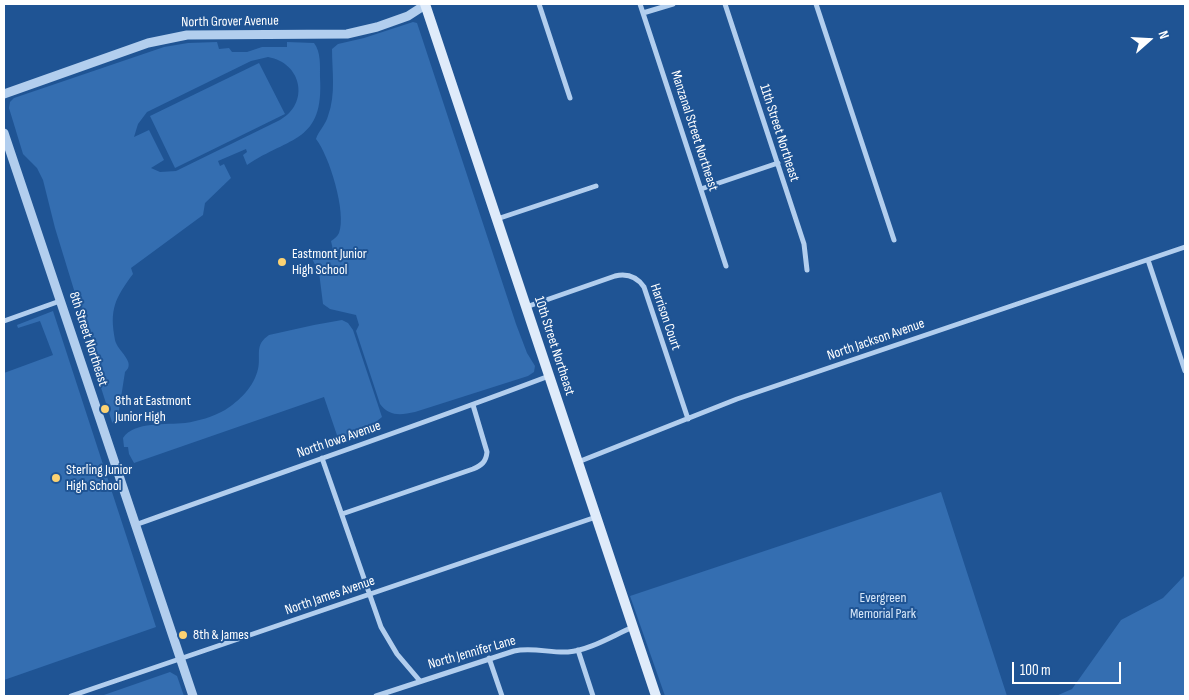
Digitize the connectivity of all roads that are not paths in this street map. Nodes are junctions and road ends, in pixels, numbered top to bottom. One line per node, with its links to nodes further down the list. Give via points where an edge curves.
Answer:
1 (427, 4): 8 (street, North Grover Avenue, via 385,24 347,34 188,35 169,38); 14 (main road, 10th Street Northeast)
2 (539, 4): 9 (street)
3 (640, 4): 7 (street, Manzanal Street Northeast)
4 (673, 4): 7 (street)
5 (725, 4): 11 (street, 11th Street Northeast)
6 (816, 4): 15 (street)
7 (643, 14): 13 (street, Manzanal Street Northeast)
8 (4, 94)
9 (570, 98)
10 (4, 133): 20 (street, 8th Street Northeast)
11 (778, 163): 13 (street); 19 (street, 11th Street Northeast, via 804,244)
12 (596, 186): 14 (street)
13 (701, 189): 18 (street, Manzanal Street Northeast)
14 (496, 219): 21 (main road, 10th Street Northeast)
15 (894, 240)
16 (1185, 247): 17 (street, North Jackson Avenue)
17 (1148, 260): 23 (street); 26 (street, North Jackson Avenue, via 737,399)
18 (726, 266)
19 (807, 270)
20 (61, 300): 22 (street); 31 (street, 8th Street Northeast)
21 (526, 307): 24 (main road, 10th Street Northeast); 26 (street, Harrison Court, via 622,274 635,278 644,287)
22 (4, 321)
23 (1185, 371)
24 (549, 376): 25 (street, North Iowa Avenue); 28 (main road, 10th Street Northeast)
25 (473, 405): 27 (street, North Iowa Avenue); 29 (street, via 487,452 482,465)
26 (688, 419): 28 (street, North Jackson Avenue)
27 (322, 458): 29 (street); 31 (street, North Iowa Avenue)
28 (578, 462): 30 (main road, 10th Street Northeast)
29 (342, 514): 32 (street)
30 (596, 516): 32 (street, North James Avenue); 33 (main road, 10th Street Northeast)
31 (135, 525): 36 (street, 8th Street Northeast)
32 (368, 594): 36 (street, North James Avenue); 37 (street, via 386,636)
33 (633, 627): 34 (street, North Jennifer Lane); 43 (main road, 10th Street Northeast)
34 (578, 650): 35 (street, North Jennifer Lane, via 524,649); 42 (street)
35 (489, 658): 37 (street, North Jennifer Lane); 41 (street)
36 (181, 659): 38 (street, North James Avenue); 39 (street, 8th Street Northeast)
37 (420, 681): 40 (street, North Jennifer Lane)
38 (71, 696)
39 (193, 696)
40 (376, 696)
41 (502, 696)
42 (594, 696)
43 (656, 696)

